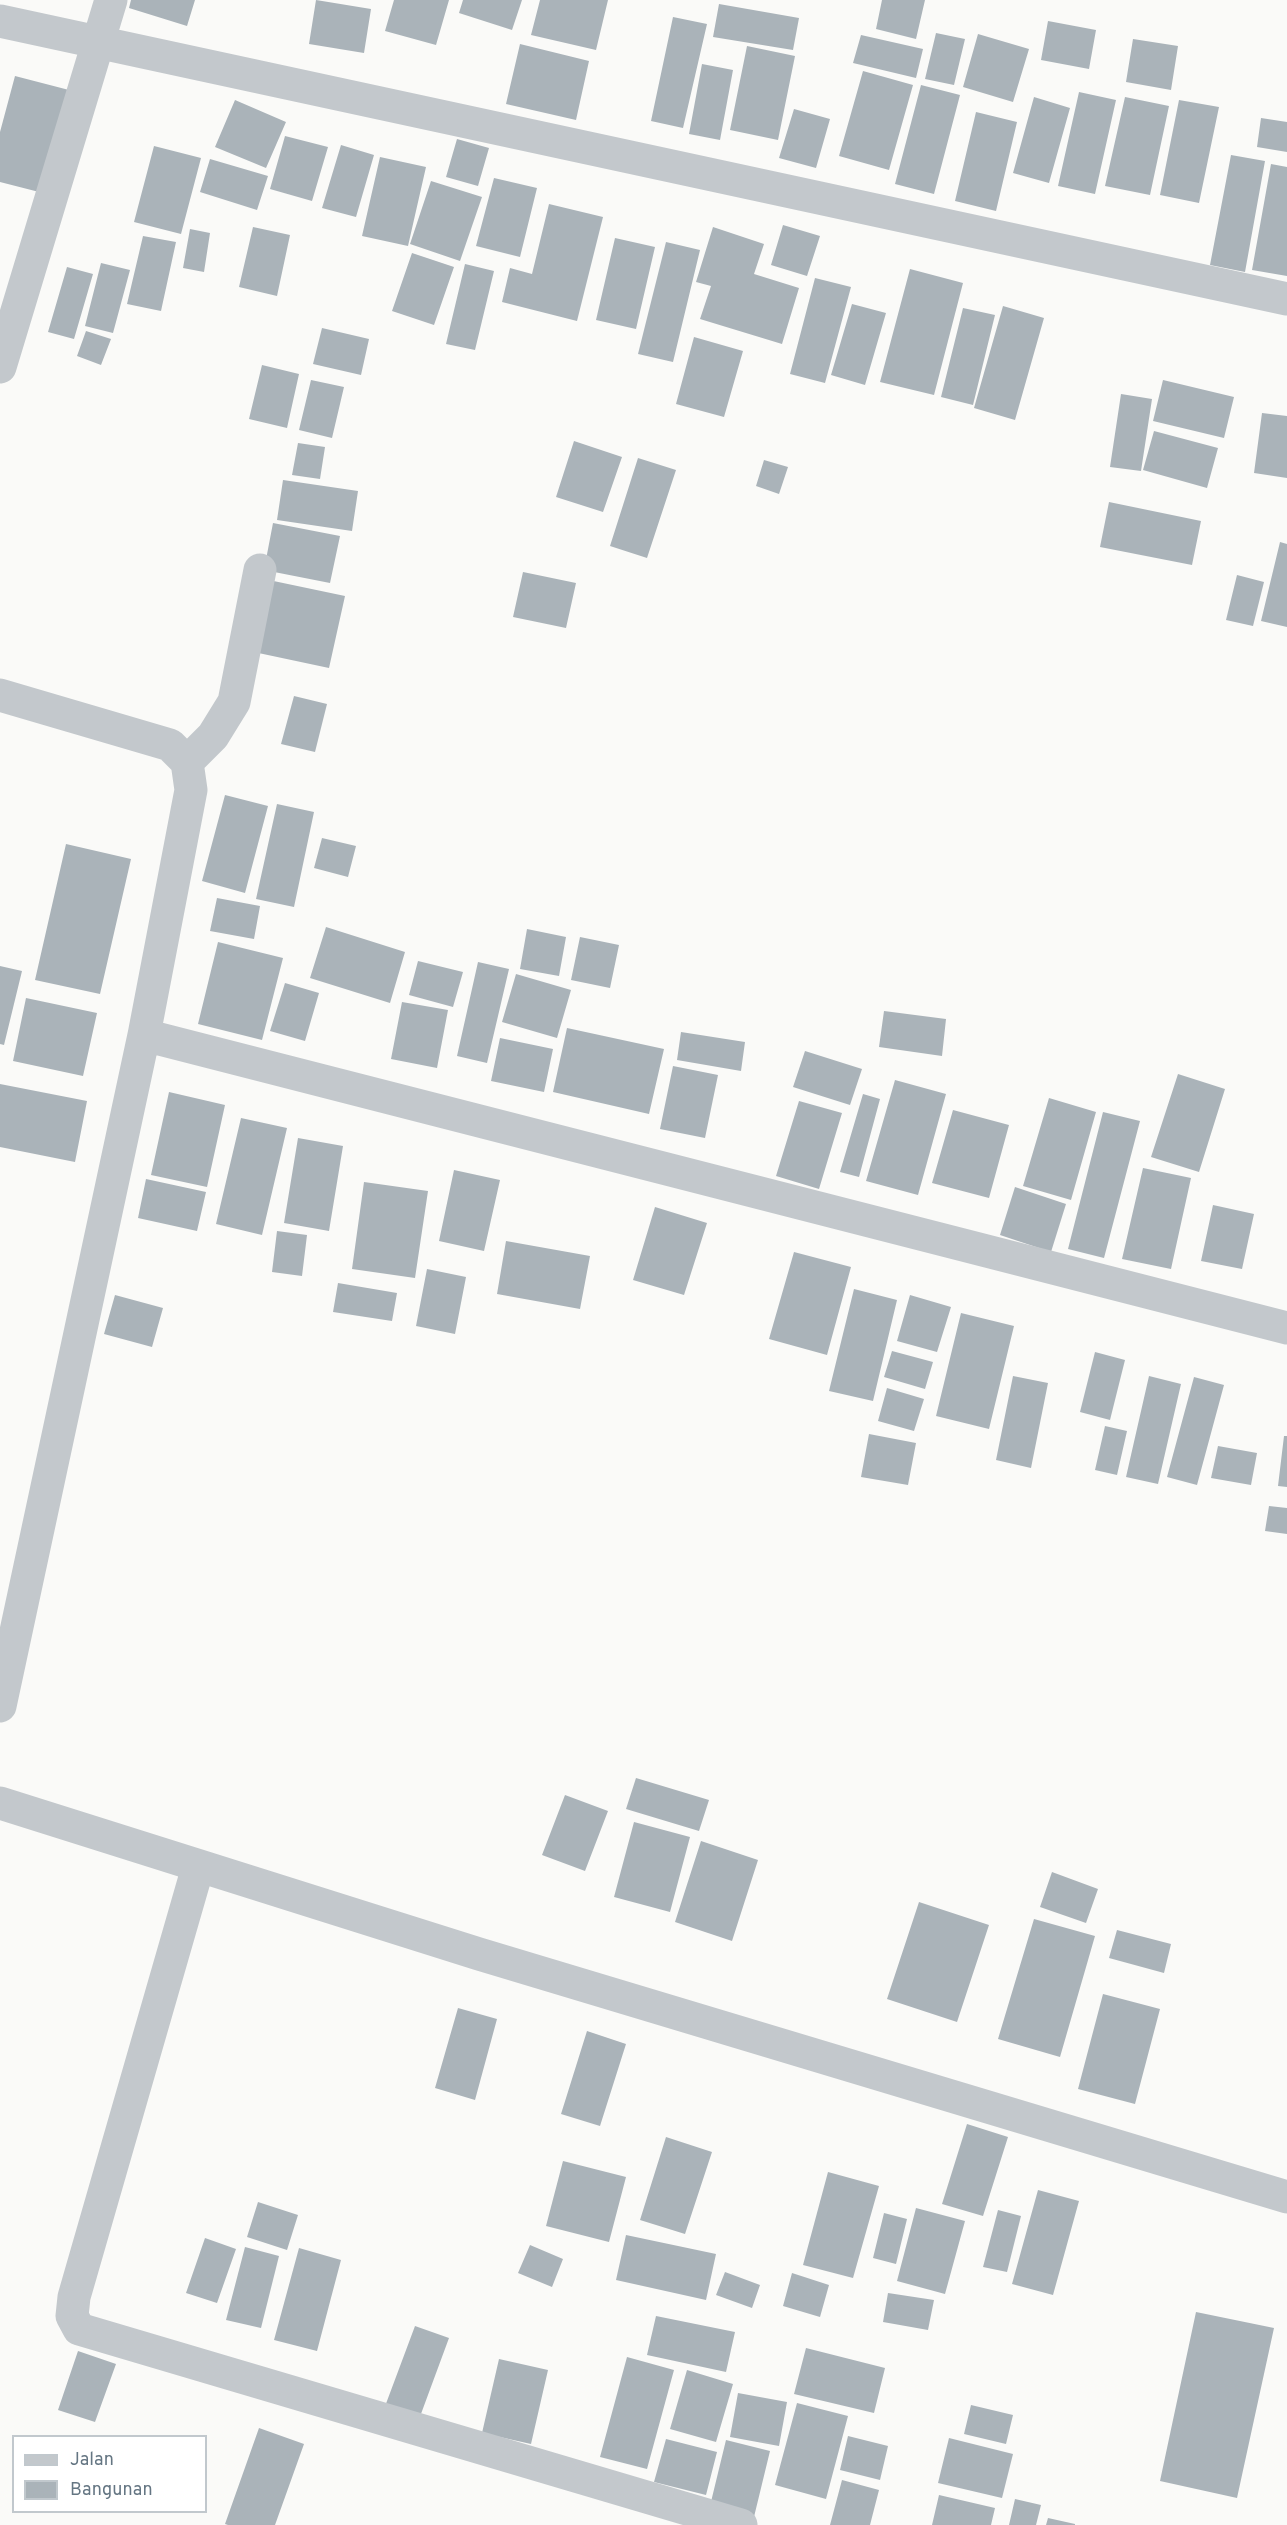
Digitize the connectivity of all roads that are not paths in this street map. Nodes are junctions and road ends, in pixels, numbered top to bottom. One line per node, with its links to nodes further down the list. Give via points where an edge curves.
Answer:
1 (111, 0): 3 (street)
2 (0, 21): 3 (street)
3 (99, 41): 4 (street); 5 (street)
4 (1287, 299)
5 (0, 367)
6 (260, 570): 8 (street, via 234,702 213,736)
7 (0, 695): 8 (street, via 170,745)
8 (187, 762): 9 (street, via 191,790)
9 (144, 1035): 10 (street); 11 (street)
10 (1287, 1328)
11 (0, 1706)
12 (0, 1803): 13 (street)
13 (198, 1868): 14 (street); 15 (street, via 74,2297 72,2316 79,2329)
14 (1287, 2197)
15 (741, 2525)

